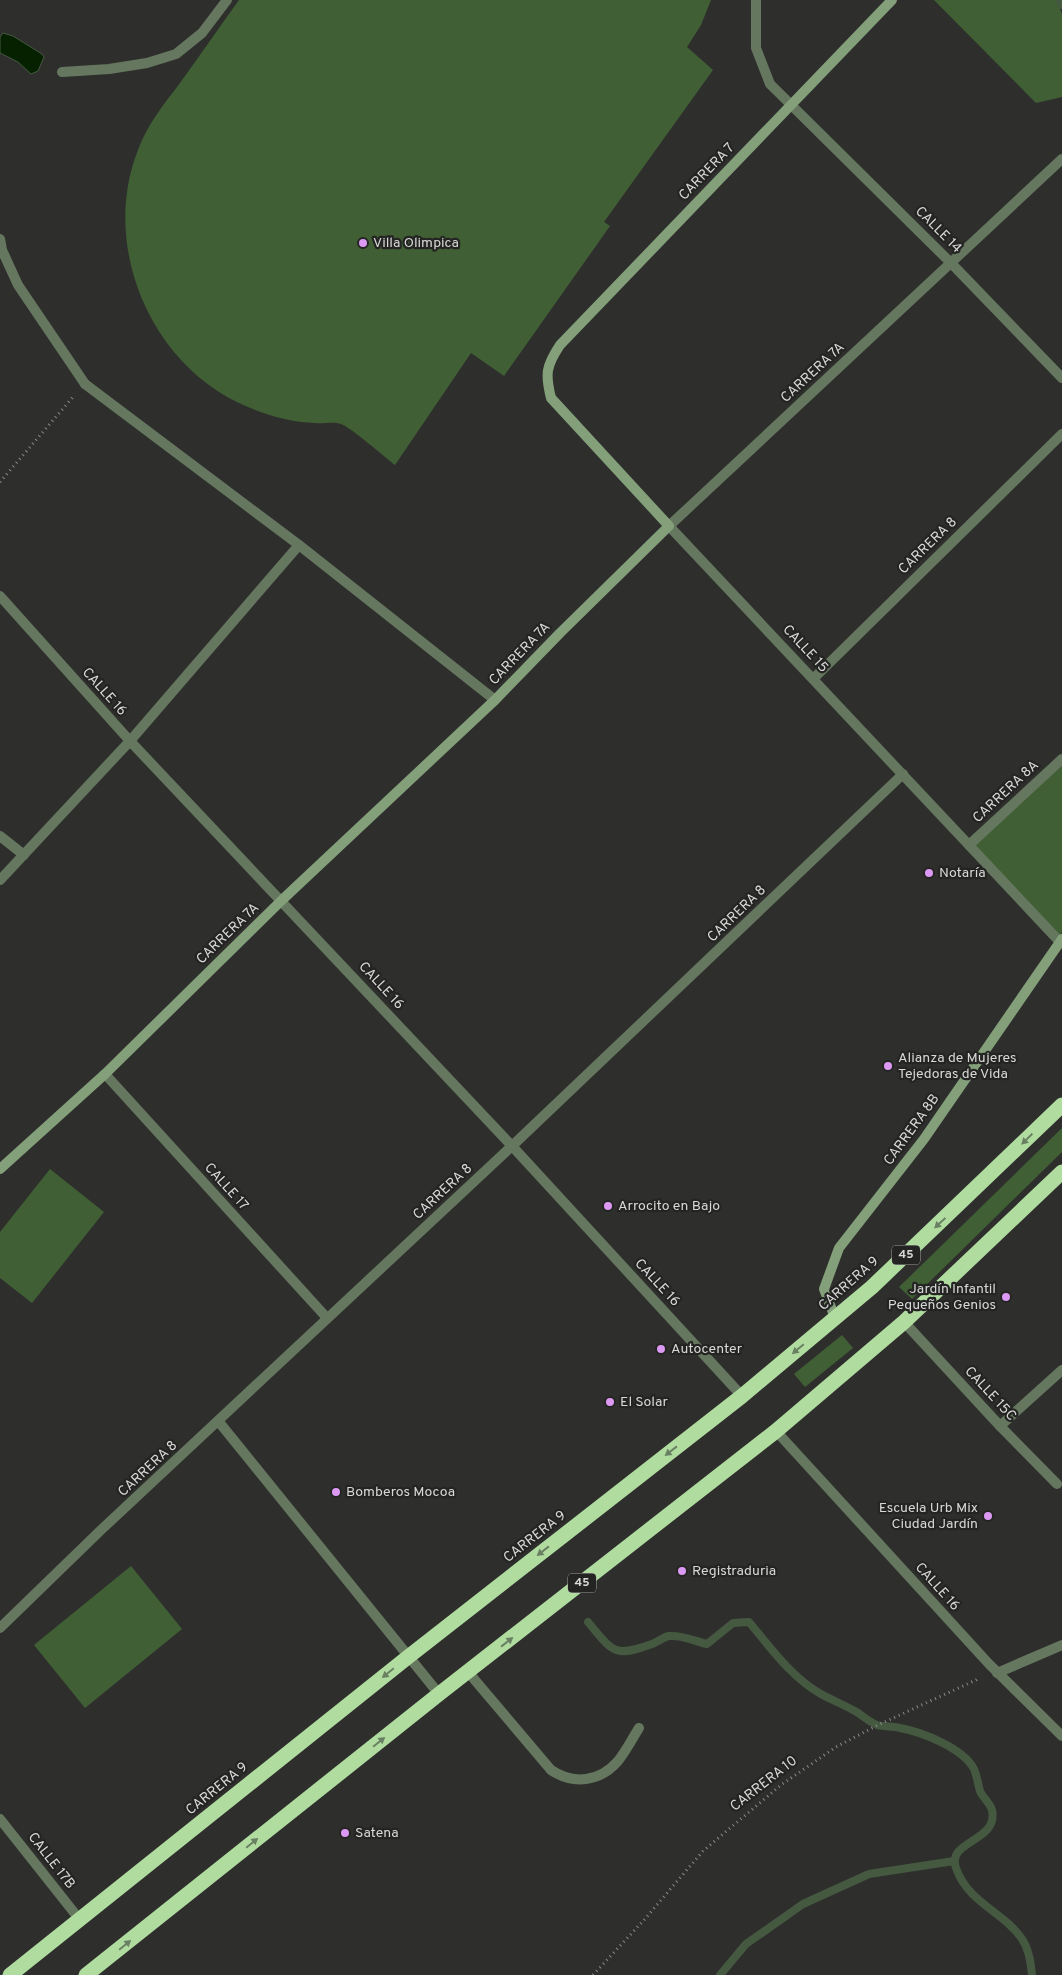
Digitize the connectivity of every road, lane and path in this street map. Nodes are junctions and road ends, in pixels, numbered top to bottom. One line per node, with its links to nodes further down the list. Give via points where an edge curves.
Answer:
1 (227, 0): 4 (street, via 202,33 176,54 109,69)
2 (756, 0): 5 (street, CALLE 14, via 756,48 770,84)
3 (892, 0): 5 (street, CARRERA 7)
4 (62, 72)
5 (791, 105): 8 (street, CALLE 14); 9 (street, CARRERA 7, via 560,345)
6 (1062, 159): 8 (street, CARRERA 7A)
7 (0, 240): 11 (street, via 18,284)
8 (951, 262): 10 (street, CALLE 14); 14 (street, CARRERA 7A)
9 (548, 367): 14 (street, CALLE 15, via 546,379 551,398)
10 (1062, 378)
11 (85, 384): 13 (path); 15 (street)
12 (1062, 434): 17 (street, CARRERA 8)
13 (0, 482)
14 (670, 526): 17 (street, CALLE 15); 18 (street, CARRERA 7A)
15 (299, 545): 18 (street); 19 (street)
16 (0, 596): 19 (street, CALLE 16)
17 (814, 678): 21 (street, CALLE 15)
18 (495, 700): 26 (street, CARRERA 7A)
19 (130, 741): 24 (street); 26 (street, CALLE 16)
20 (1062, 759): 23 (street, CARRERA 8A)
21 (903, 774): 23 (street, CALLE 15); 30 (street, CARRERA 8)
22 (0, 836): 24 (street)
23 (969, 845): 27 (street, CALLE 15)
24 (24, 854): 25 (street)
25 (0, 880)
26 (282, 900): 28 (street, CARRERA 7A); 30 (street, CALLE 16)
27 (1061, 941): 34 (street, CARRERA 8B, via 924,1139 839,1248 824,1289)
28 (105, 1074): 31 (street, CARRERA 7A); 33 (street, CALLE 17)
29 (1062, 1105): 34 (highway, CARRERA 9 / 45, one-way to 34, via 872,1288)
30 (512, 1146): 33 (street, CARRERA 8); 37 (street, CALLE 16)
31 (0, 1169)
32 (1062, 1172): 35 (highway, 45)
33 (327, 1318): 38 (street, CARRERA 8)
34 (835, 1318): 37 (highway, CARRERA 9 / 45, one-way to 37)
35 (904, 1322): 39 (street, CALLE 15C); 40 (highway, 45)
36 (1062, 1370): 39 (street)
37 (742, 1396): 44 (highway, CARRERA 9 / 45, one-way to 44)
38 (219, 1422): 42 (street, CARRERA 8); 44 (street)
39 (1000, 1426): 41 (street, CALLE 15C)
40 (776, 1431): 45 (street, CALLE 16); 46 (highway, 45, one-way to 40)
41 (1057, 1484)
42 (0, 1628)
43 (1062, 1646): 47 (street)
44 (408, 1657): 48 (street); 52 (highway, CARRERA 9 / 45, one-way to 52)
45 (989, 1664): 47 (street, CALLE 16); 55 (path, CARRERA 10, via 976,1680 836,1747 781,1785 703,1851)
46 (468, 1672): 48 (highway, 45); 49 (street, via 551,1770 573,1781 588,1780 609,1770)
47 (997, 1673): 50 (street, CALLE 16)
48 (439, 1694): 54 (highway, 45, one-way to 48)
49 (639, 1728)
50 (1062, 1736)
51 (0, 1819): 52 (street, CALLE 17B)
52 (80, 1920): 53 (highway, CARRERA 9 / 45)
53 (10, 1975)
54 (86, 1975)
55 (593, 1975)

